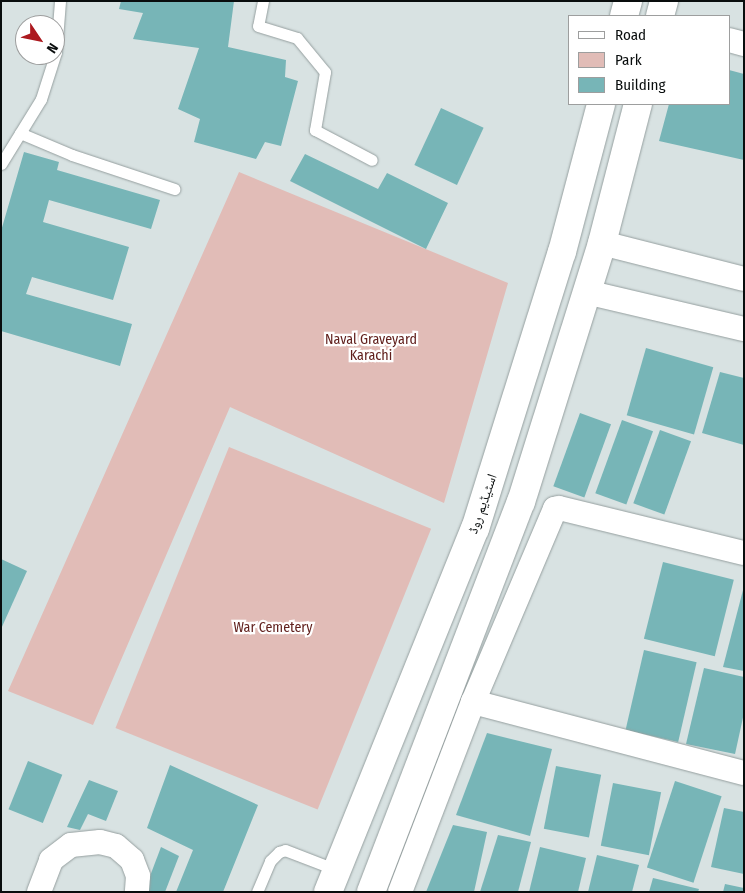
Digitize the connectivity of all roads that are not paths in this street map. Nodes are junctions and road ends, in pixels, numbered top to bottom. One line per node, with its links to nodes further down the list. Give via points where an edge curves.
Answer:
1 (60, 1): 11 (lane, via 56,52 41,99)
2 (263, 1): 12 (lane, via 258,26 297,38 325,72 315,130)
3 (628, 1): 5 (main road)
4 (664, 1): 6 (main road)
5 (624, 15)
6 (660, 15)
7 (730, 40): 8 (street)
8 (744, 44)
9 (601, 105): 22 (main road, اسٹیڈیم روڈ, via 562,252 475,529)
10 (638, 105): 15 (main road)
11 (20, 133): 13 (lane); 14 (lane, via 72,155)
12 (372, 160)
13 (1, 164)
14 (174, 189)
15 (602, 243): 16 (street); 17 (main road)
16 (744, 279)
17 (586, 292): 18 (street); 26 (main road, via 521,502)
18 (744, 329)
19 (744, 554): 20 (street, via 555,509)
20 (472, 702): 21 (street); 27 (street)
21 (744, 773)
22 (333, 881): 25 (lane, via 285,850 270,861)
23 (39, 892): 24 (street, via 52,860 71,846 100,842 116,846 132,860 138,876)
24 (137, 892)
25 (257, 892)
26 (371, 892)
27 (400, 892)

